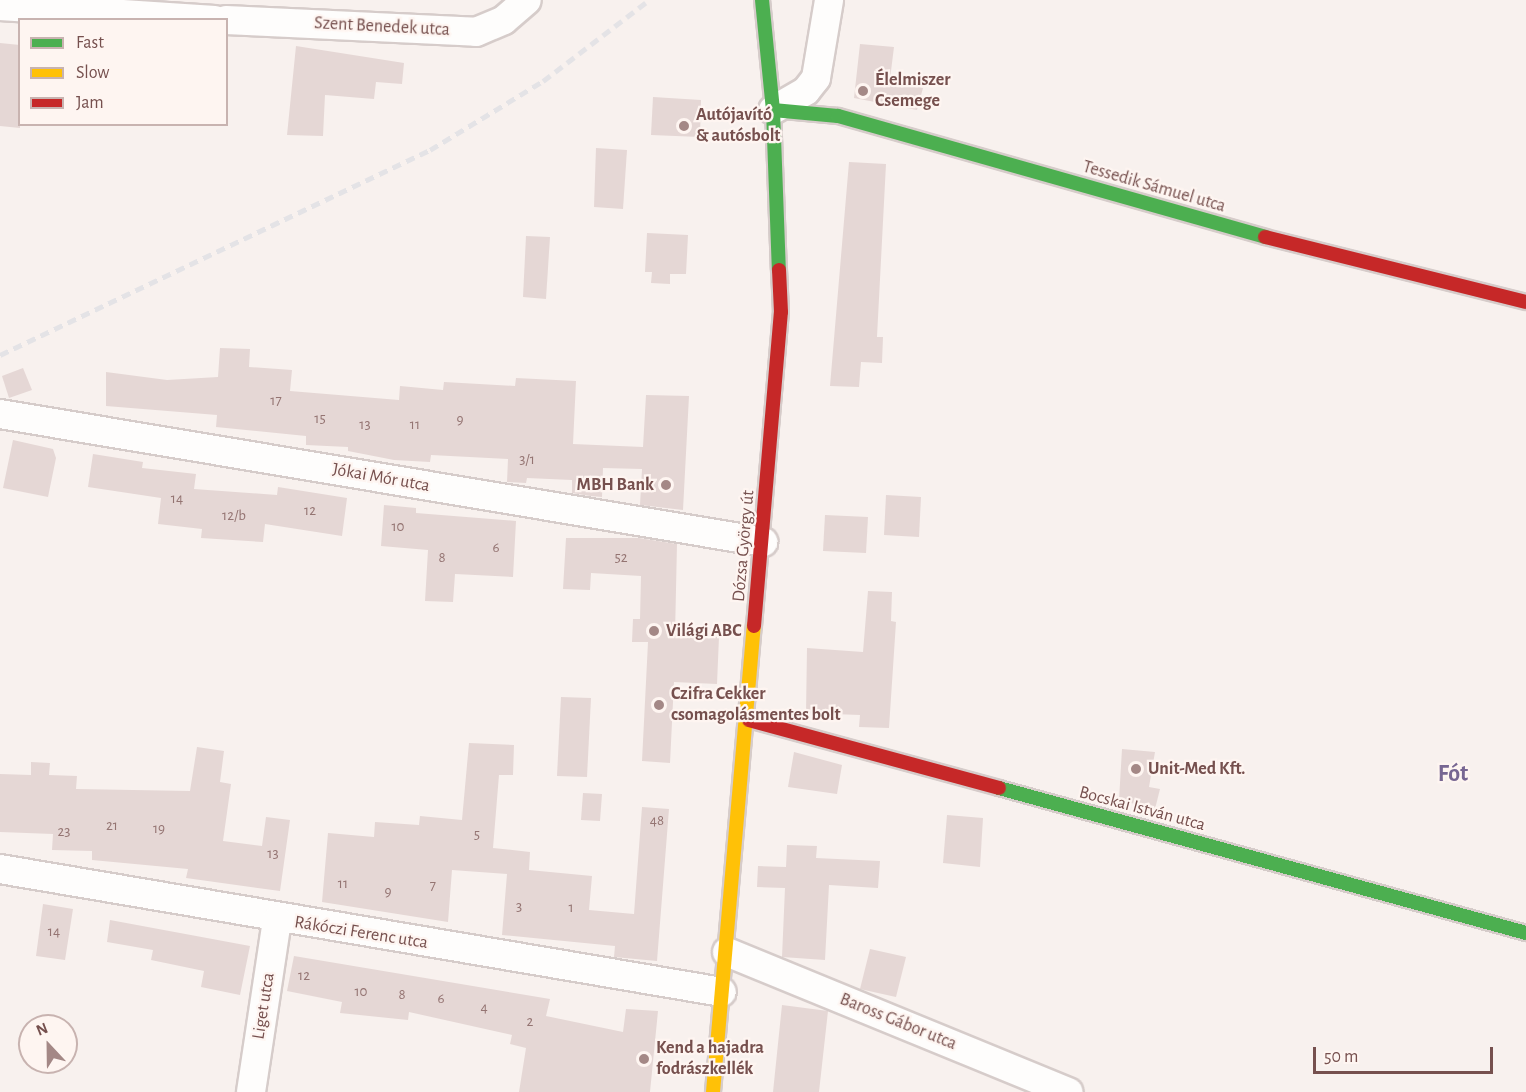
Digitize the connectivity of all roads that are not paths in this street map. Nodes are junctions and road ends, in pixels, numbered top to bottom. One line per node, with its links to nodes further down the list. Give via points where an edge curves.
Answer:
1 (202, 0): 7 (street)
2 (527, 0): 8 (street, Szent Benedek utca, via 504,20 476,32)
3 (762, 0): 9 (street, Dózsa György út)
4 (829, 0): 9 (street, via 816,78 798,96)
5 (0, 6): 6 (street)
6 (185, 18)
7 (200, 18)
8 (228, 20)
9 (773, 110): 10 (street, Tessedik Sámuel utca, via 837,116 1260,236); 12 (street, Dózsa György út, via 781,312)
10 (1526, 302)
11 (0, 414): 12 (street, Jókai Mór utca)
12 (763, 542): 13 (street, Dózsa György út)
13 (749, 720): 16 (street, Bocskai István utca); 17 (street, Dózsa György út)
14 (0, 869): 15 (street, Rákóczi Ferenc utca)
15 (277, 920): 18 (street, Rákóczi Ferenc utca); 19 (street, Liget utca)
16 (1526, 933)
17 (727, 952): 18 (street, Dózsa György út); 21 (street, Baross Gábor utca)
18 (722, 992): 20 (street, Dózsa György út)
19 (251, 1092)
20 (713, 1092)
21 (1068, 1092)

